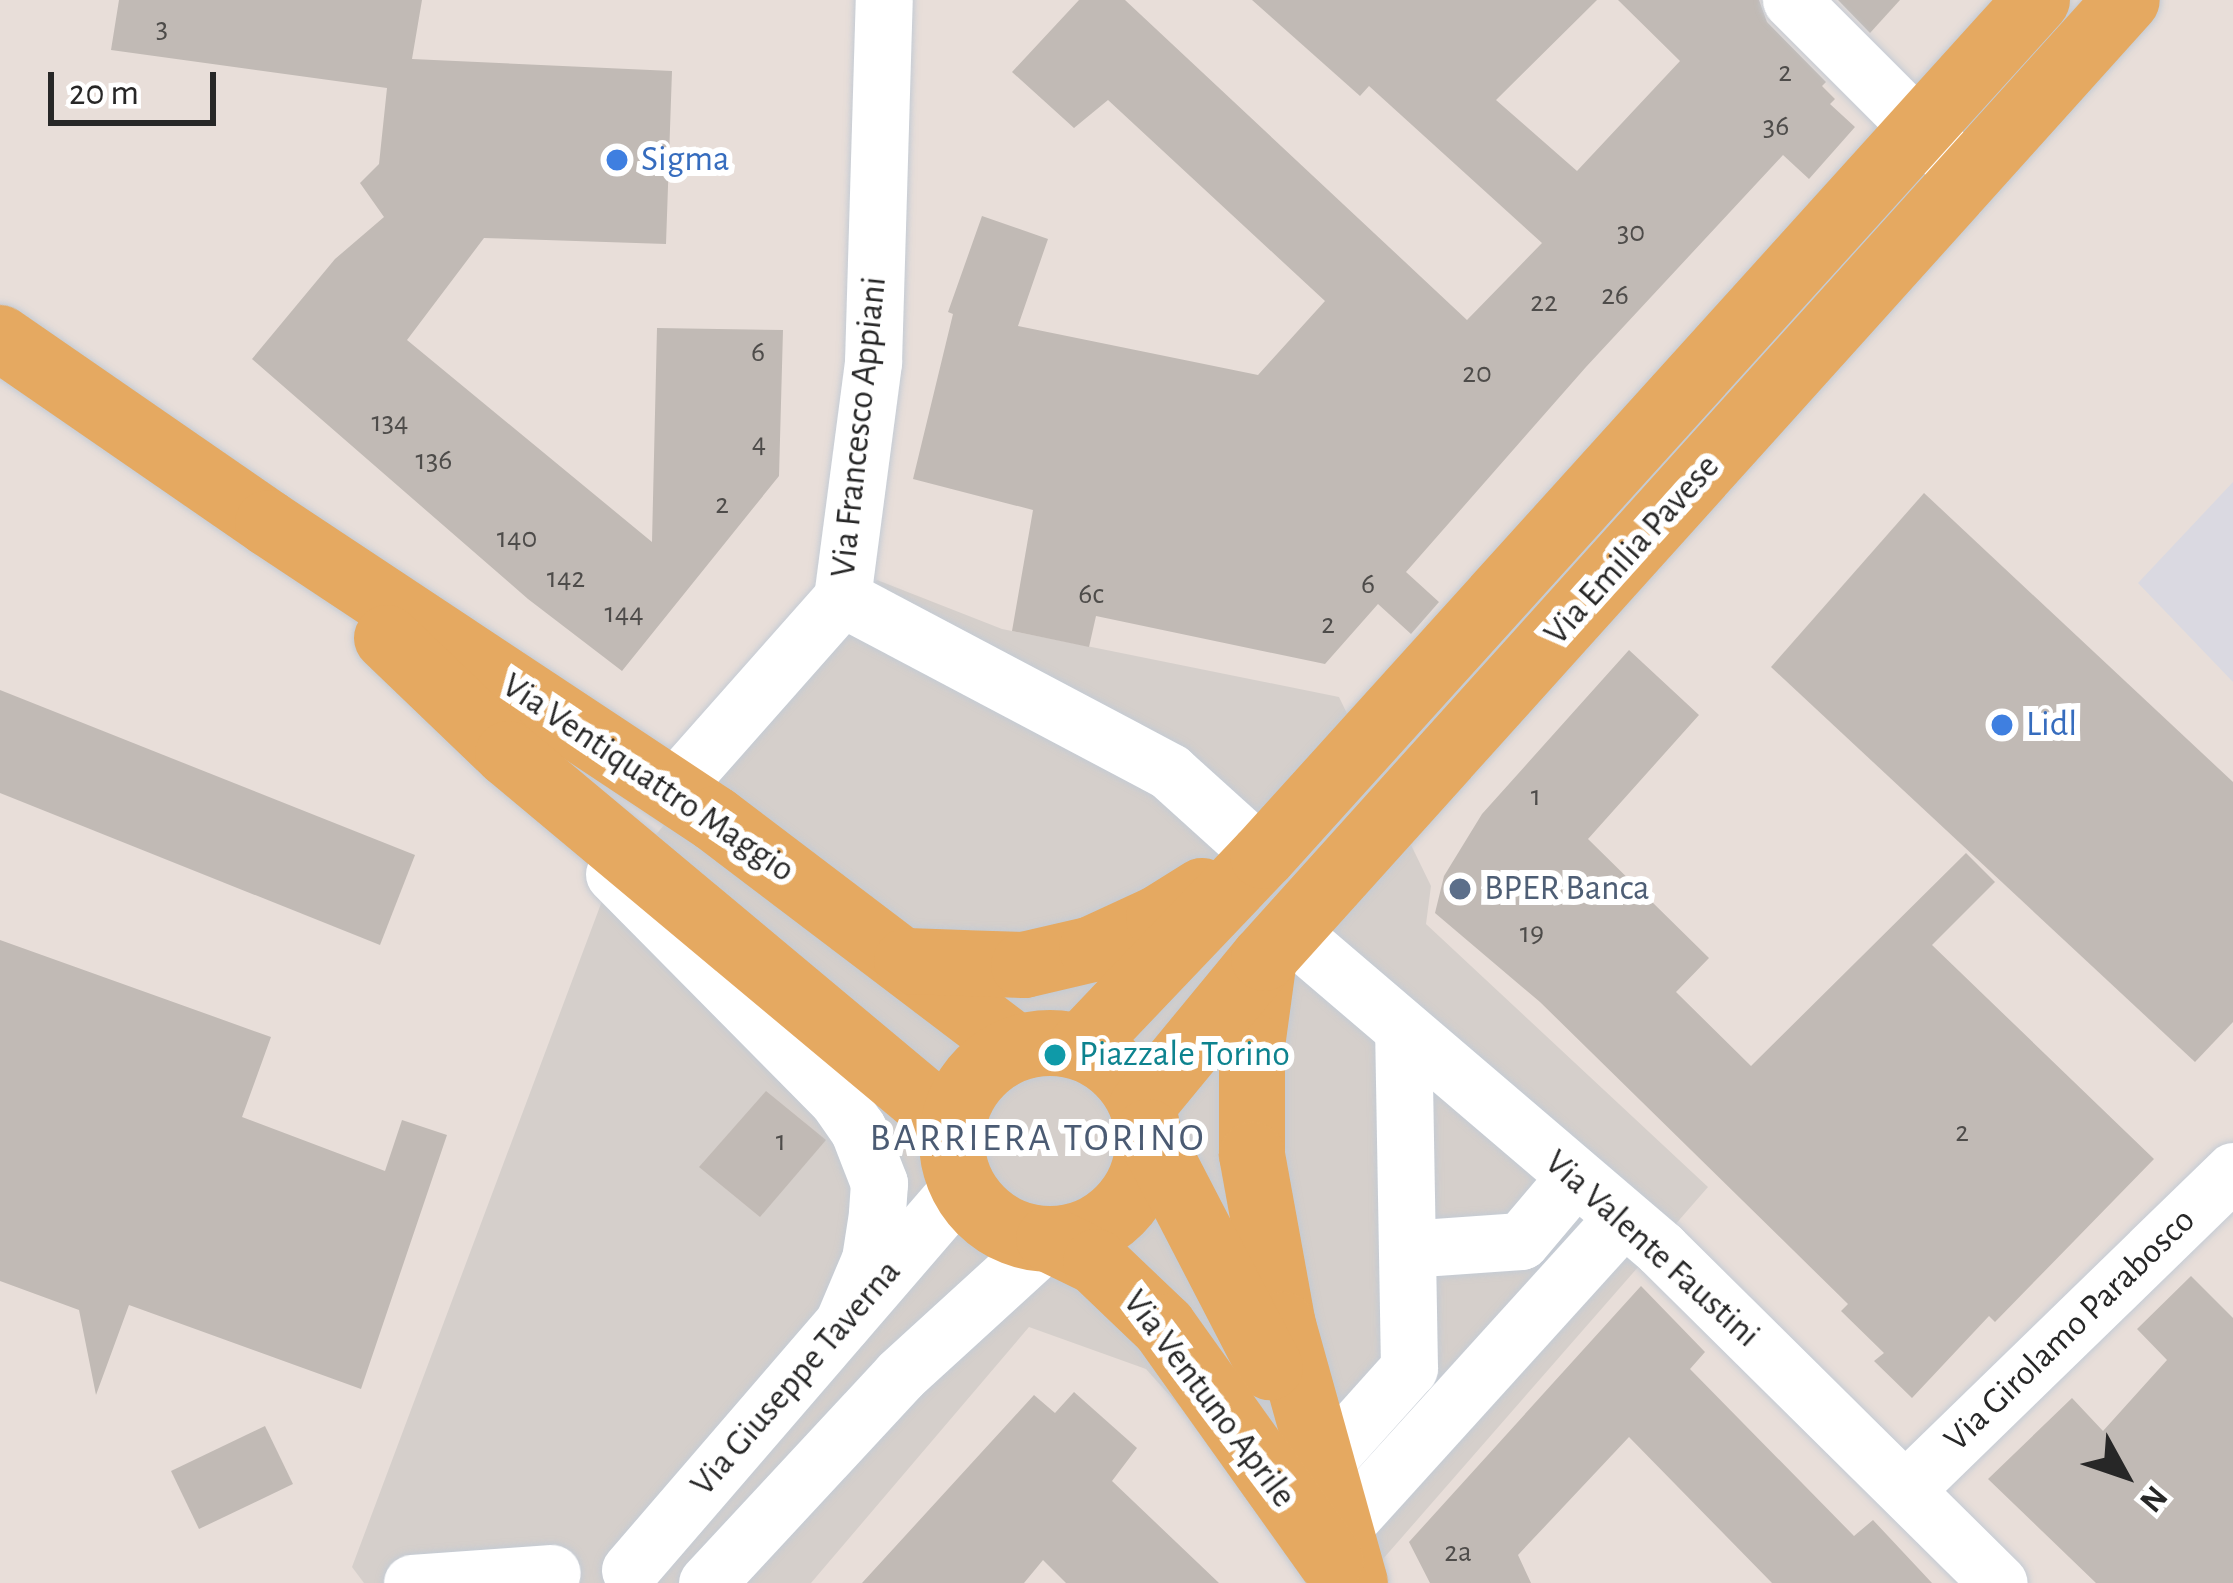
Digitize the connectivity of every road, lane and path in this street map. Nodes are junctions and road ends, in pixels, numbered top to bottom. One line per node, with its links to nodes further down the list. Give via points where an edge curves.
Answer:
1 (884, 0): 9 (street, Via Francesco Appiani, via 873,362)
2 (1791, 0): 5 (street)
3 (2037, 0): 5 (main road, Via Emilia Pavese)
4 (2127, 0): 6 (main road, Via Emilia Pavese)
5 (1918, 129): 6 (street); 12 (main road, Via Emilia Pavese)
6 (1969, 177): 13 (main road, Via Emilia Pavese)
7 (0, 338): 8 (main road, Via Ventiquattro Maggio)
8 (268, 524): 10 (main road, Via Ventiquattro Maggio); 11 (main road, Via Ventiquattro Maggio)
9 (842, 598): 11 (street, Via Francesco Appiani); 12 (street, via 1170,772)
10 (508, 754): 19 (main road, Via Ventiquattro Maggio); 25 (street, via 634,898 858,1129 879,1183 877,1214 870,1259)
11 (672, 790): 14 (main road, Via Ventiquattro Maggio)
12 (1263, 856): 14 (main road, via 1092,949 1024,965); 16 (main road, Via Emilia Pavese)
13 (1276, 945): 15 (street, Via Valente Faustini); 18 (main road, Via Emilia Pavese); 26 (main road, via 1252,1046 1252,1155 1283,1325)
14 (907, 961): 17 (main road, Via Ventiquattro Maggio)
15 (1402, 1032): 21 (street, Via Valente Faustini); 24 (street)
16 (1081, 1046): 17 (main road); 18 (main road, via 1118,1070)
17 (1017, 1048): 19 (main road, via 974,1078)
18 (1145, 1119): 23 (main road, via 1138,1185 1122,1207 1089,1231); 26 (main road, Via Ventuno Aprile)
19 (957, 1156): 23 (main road, via 998,1225); 25 (street, Via Giuseppe Taverna)
20 (2233, 1171): 27 (street, Via Girolamo Parabosco)
21 (1575, 1177): 22 (street, Via Valente Faustini); 24 (street, via 1521,1241)
22 (1624, 1218): 27 (street, Via Valente Faustini); 28 (street)
23 (1049, 1239): 28 (main road, Via Ventuno Aprile, via 1096,1262 1164,1327); 32 (street, Via Giuseppe Taverna, via 900,1375)
24 (1406, 1250): 26 (street, via 1409,1368)
25 (843, 1323): 29 (street, Via Giuseppe Taverna)
26 (1322, 1466): 28 (main road)
27 (1906, 1489): 33 (street, Via Valente Faustini)
28 (1348, 1566)
29 (641, 1576): 30 (street, via 591,1563)
30 (547, 1578): 31 (street)
31 (412, 1583)
32 (707, 1583)
33 (1999, 1583)

